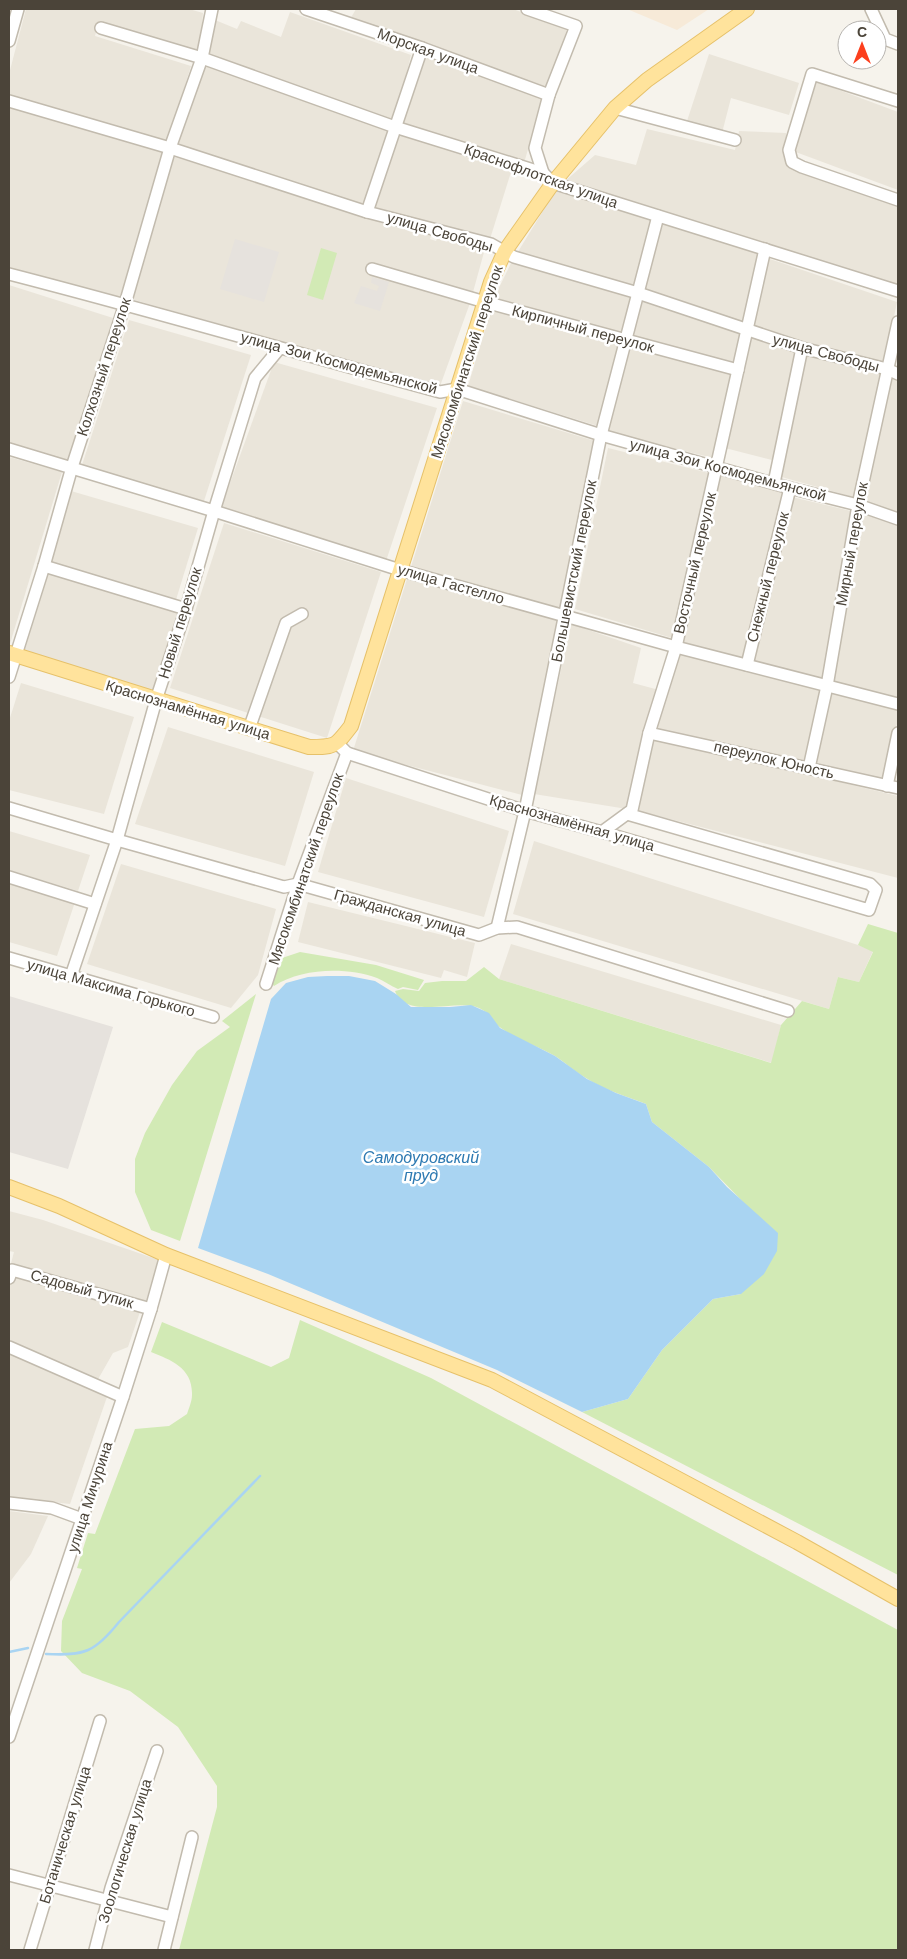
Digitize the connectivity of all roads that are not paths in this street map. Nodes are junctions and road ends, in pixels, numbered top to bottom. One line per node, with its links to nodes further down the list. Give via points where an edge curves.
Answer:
1 (18, 9): 8 (street)
2 (212, 9): 11 (street)
3 (306, 9): 10 (street, Морская улица)
4 (527, 9): 12 (street, via 576,26)
5 (746, 9): 15 (main road, Мясокомбинатский переулок, via 647,80)
6 (871, 9): 9 (street, via 885,40)
7 (101, 28): 11 (street, Краснофлотская улица)
8 (9, 41)
9 (898, 44)
10 (422, 48): 12 (street, Морская улица); 16 (street)
11 (202, 58): 16 (street, Краснофлотская улица); 18 (street, Колхозный переулок)
12 (549, 95): 19 (street, via 535,148)
13 (9, 101): 18 (street, улица Свободы)
14 (898, 101): 20 (street, via 812,74 789,150 792,162 802,167)
15 (615, 108): 17 (street); 19 (main road, Мясокомбинатский переулок)
16 (395, 127): 19 (street, Краснофлотская улица); 21 (street)
17 (735, 140)
18 (170, 148): 21 (street, улица Свободы); 30 (street, Колхозный переулок)
19 (548, 178): 22 (street, Краснофлотская улица); 24 (main road, Мясокомбинатский переулок)
20 (898, 200)
21 (367, 212): 24 (street, улица Свободы, via 491,244)
22 (658, 216): 23 (street, Краснофлотская улица); 28 (street, Большевистский переулок)
23 (765, 249): 27 (street, Краснофлотская улица); 32 (street, Восточный переулок)
24 (505, 251): 28 (street, улица Свободы, via 514,257); 29 (main road, Мясокомбинатский переулок)
25 (372, 269): 29 (street, Кирпичный переулок)
26 (9, 274): 30 (street, улица Зои Космодемьянской)
27 (898, 291)
28 (638, 293): 32 (street, улица Свободы); 33 (street, Большевистский переулок)
29 (485, 302): 33 (street, Кирпичный переулок); 39 (main road, Мясокомбинатский переулок)
30 (125, 304): 35 (street, улица Зои Космодемьянской); 42 (street, Колхозный переулок)
31 (898, 322): 36 (street, Мирный переулок)
32 (746, 330): 34 (street, улица Свободы); 37 (street, Восточный переулок)
33 (626, 341): 37 (street, Кирпичный переулок); 40 (street, Большевистский переулок)
34 (802, 348): 36 (street, улица Свободы); 44 (street)
35 (279, 349): 39 (street, улица Зои Космодемьянской, via 440,392); 47 (street, Новый переулок, via 255,378)
36 (887, 369): 38 (street, улица Свободы); 46 (street, Мирный переулок)
37 (738, 370): 43 (street, Восточный переулок)
38 (898, 374)
39 (457, 389): 40 (street, улица Зои Космодемьянской); 50 (main road, Мясокомбинатский переулок)
40 (601, 435): 43 (street, улица Зои Космодемьянской); 53 (street, Большевистский переулок)
41 (9, 449): 42 (street, улица Гастелло)
42 (72, 467): 47 (street, улица Гастелло); 49 (street, Колхозный переулок)
43 (717, 467): 44 (street, улица Зои Космодемьянской); 54 (street, Восточный переулок)
44 (774, 483): 45 (street, улица Зои Космодемьянской)
45 (790, 488): 46 (street, улица Зои Космодемьянской); 56 (street, Снежный переулок)
46 (858, 505): 48 (street, улица Зои Космодемьянской); 58 (street, Мирный переулок)
47 (214, 510): 50 (street, улица Гастелло); 51 (street, Новый переулок)
48 (898, 519)
49 (44, 566): 51 (street); 55 (street, Колхозный переулок)
50 (400, 570): 53 (street, улица Гастелло); 64 (main road, Мясокомбинатский переулок)
51 (186, 609): 59 (street, Новый переулок)
52 (302, 614): 61 (street, via 286,623)
53 (566, 616): 54 (street, улица Гастелло); 68 (street, Большевистский переулок)
54 (676, 647): 56 (street, улица Гастелло); 62 (street, Восточный переулок)
55 (12, 654): 57 (street, Колхозный переулок); 59 (main road, Краснознамённая улица)
56 (747, 665): 58 (street, улица Гастелло)
57 (9, 677)
58 (827, 686): 60 (street, улица Гастелло); 65 (street, Мирный переулок)
59 (156, 700): 61 (main road, Краснознамённая улица); 71 (street, Новый переулок)
60 (898, 704)
61 (249, 729): 64 (main road, Краснознамённая улица, via 309,747)
62 (649, 733): 65 (street, переулок Юность); 69 (street, Восточный переулок, via 632,810)
63 (898, 733): 66 (street)
64 (342, 748): 68 (street, Краснознамённая улица); 73 (street, Мясокомбинатский переулок)
65 (809, 768): 66 (street, переулок Юность)
66 (892, 787)
67 (9, 808): 71 (street, Гражданская улица)
68 (525, 811): 70 (street, Краснознамённая улица); 75 (street, Большевистский переулок)
69 (627, 814): 70 (street); 70 (street, Краснознамённая улица, via 870,884 876,895 869,910)
70 (602, 832)
71 (117, 840): 73 (street, Гражданская улица, via 284,887); 74 (street, Новый переулок)
72 (9, 877): 74 (street)
73 (298, 884): 75 (street, Гражданская улица, via 479,935); 78 (street, Мясокомбинатский переулок)
74 (95, 904): 77 (street, Новый переулок)
75 (497, 928): 79 (street, Гражданская улица, via 517,927)
76 (9, 958): 77 (street, улица Максима Горького)
77 (71, 976): 80 (street, улица Максима Горького)
78 (266, 984)
79 (788, 1011)
80 (213, 1017)
81 (9, 1187): 82 (main road)
82 (166, 1255): 84 (street, улица Мичурина); 89 (main road, via 492,1380)
83 (10, 1274): 84 (street, Садовый тупик)
84 (151, 1309): 86 (street, улица Мичурина)
85 (9, 1347): 86 (street)
86 (123, 1397): 88 (street, улица Мичурина)
87 (9, 1503): 88 (street, via 52,1508)
88 (82, 1519): 91 (street, улица Мичурина)
89 (898, 1599)
90 (100, 1721): 95 (street, Ботаническая улица)
91 (9, 1737)
92 (157, 1751): 96 (street, Зоологическая улица)
93 (192, 1837): 97 (street)
94 (9, 1875): 95 (street)
95 (50, 1885): 96 (street); 98 (street, Ботаническая улица)
96 (108, 1900): 97 (street); 99 (street, Зоологическая улица)
97 (172, 1917): 100 (street)
98 (30, 1950)
99 (95, 1950)
100 (164, 1950)

